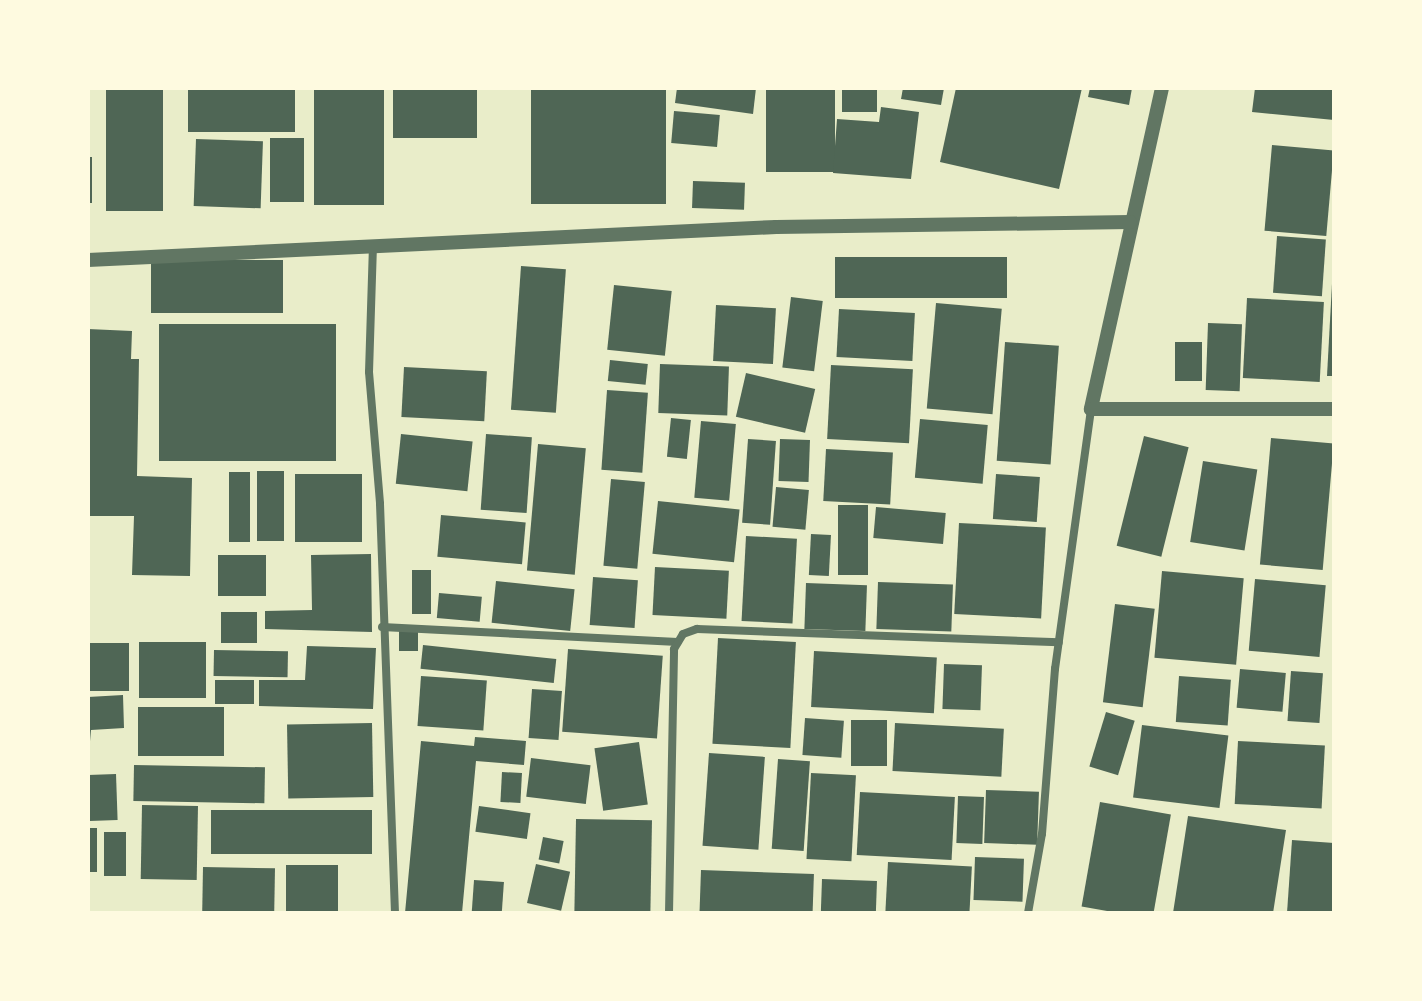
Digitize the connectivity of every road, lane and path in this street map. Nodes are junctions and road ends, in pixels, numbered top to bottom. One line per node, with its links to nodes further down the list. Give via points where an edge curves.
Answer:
1 (1162, 88): 2 (street)
2 (1130, 222): 3 (street, via 776,227); 5 (street)
3 (373, 245): 4 (street); 7 (street, via 369,372)
4 (88, 260)
5 (1091, 409): 6 (street); 9 (street)
6 (1334, 409)
7 (382, 627): 8 (street); 10 (street)
8 (678, 642): 9 (street, via 697,629); 11 (street)
9 (1059, 642): 12 (street, via 1042,834)
10 (395, 913)
11 (669, 913)
12 (1028, 913)

